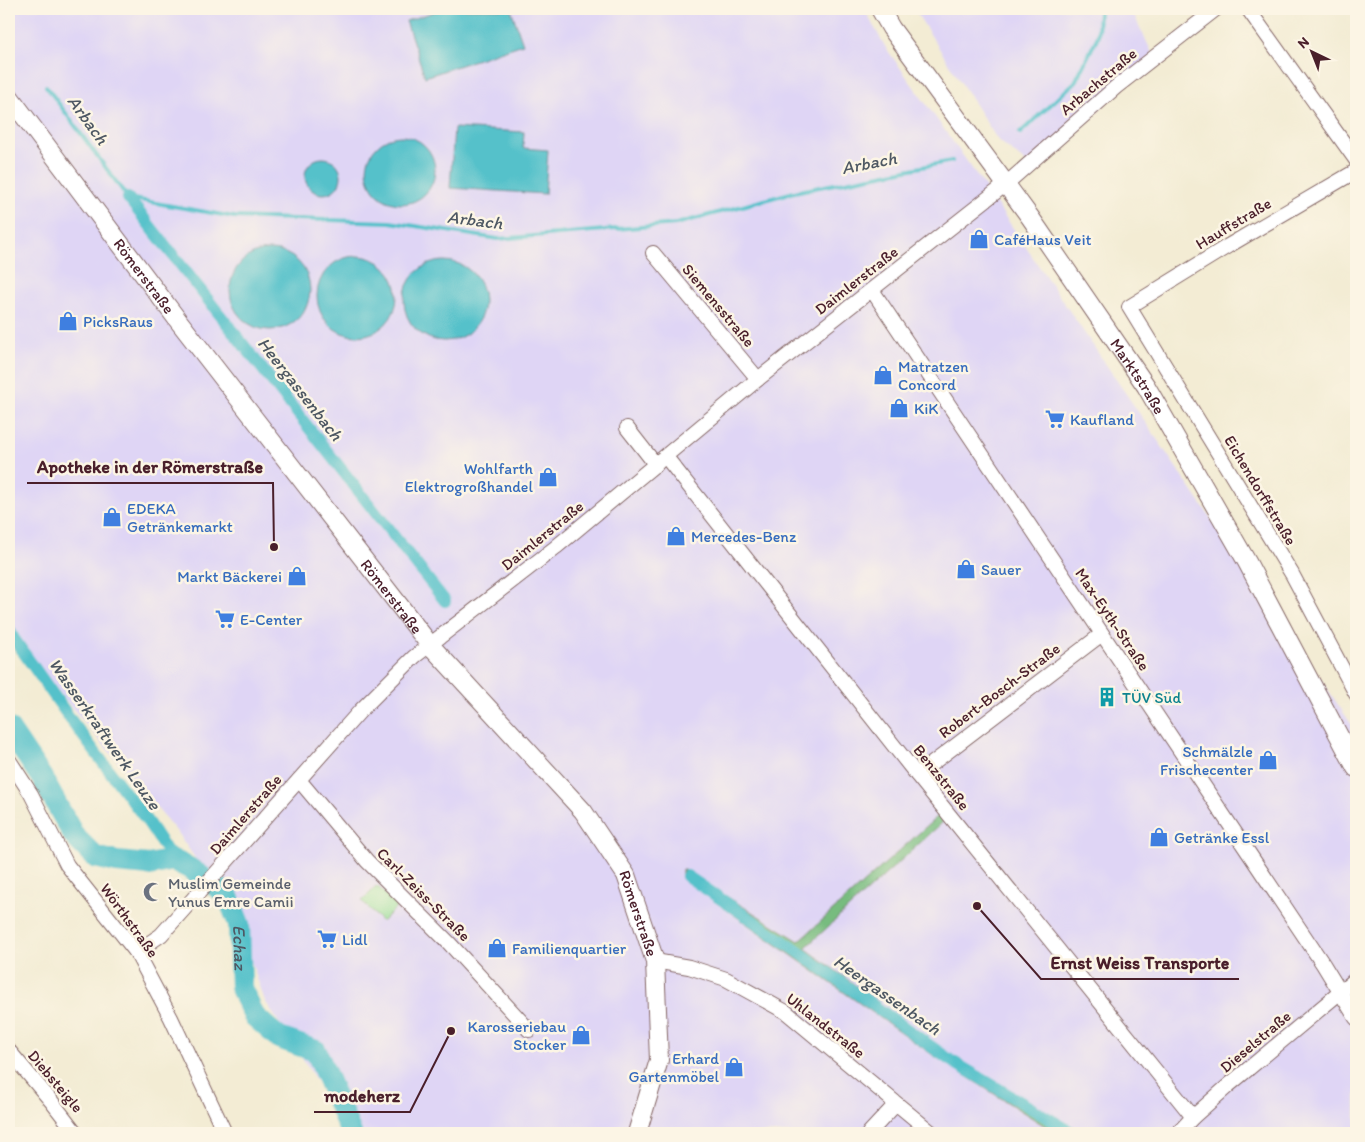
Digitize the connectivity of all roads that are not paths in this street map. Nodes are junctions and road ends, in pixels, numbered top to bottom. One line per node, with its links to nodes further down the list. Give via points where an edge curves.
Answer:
1 (880, 9): 7 (main road, Marktstraße)
2 (1216, 9): 7 (street, Arbachstraße, via 1116,87)
3 (1248, 9): 5 (street)
4 (9, 96): 15 (main road, Römerstraße, via 182,327)
5 (1356, 160)
6 (1356, 171): 10 (street, Hauffstraße)
7 (1006, 184): 9 (street, Daimlerstraße); 18 (main road, Marktstraße, via 1146,386 1247,562)
8 (653, 253): 11 (street, Siemensstraße)
9 (872, 290): 11 (street, Daimlerstraße); 14 (street, Max-Eyth-Straße)
10 (1129, 307): 16 (street, Eichendorffstraße, via 1292,574)
11 (758, 379): 13 (street, Daimlerstraße)
12 (627, 428): 13 (street, Benzstraße)
13 (661, 461): 15 (street, Daimlerstraße); 19 (street, Benzstraße)
14 (1102, 634): 19 (street, Robert-Bosch-Straße); 24 (street, Max-Eyth-Straße)
15 (430, 645): 20 (street, Daimlerstraße, via 361,710); 22 (main road, Römerstraße, via 583,811 626,875)
16 (1356, 694)
17 (9, 760): 21 (street, Wörthstraße, via 31,794 67,865)
18 (1356, 768)
19 (918, 774): 29 (street, Benzstraße)
20 (299, 780): 21 (street, Daimlerstraße, via 161,935); 26 (street, Carl-Zeiss-Straße, via 367,861)
21 (136, 952): 31 (street, Wörthstraße)
22 (655, 961): 28 (street, Uhlandstraße, via 689,967 726,979 786,1012); 32 (main road, Römerstraße, via 659,1060)
23 (1356, 979): 24 (street, Dieselstraße)
24 (1340, 992): 25 (street, Max-Eyth-Straße); 29 (street, Dieselstraße)
25 (1356, 1018)
26 (529, 1030)
27 (9, 1052): 30 (street, Diebsteigle)
28 (896, 1104): 33 (street); 34 (street, Uhlandstraße)
29 (1193, 1116): 35 (street, Dieselstraße)
30 (76, 1133)
31 (225, 1133)
32 (637, 1133)
33 (869, 1133)
34 (932, 1133)
35 (1178, 1133)

